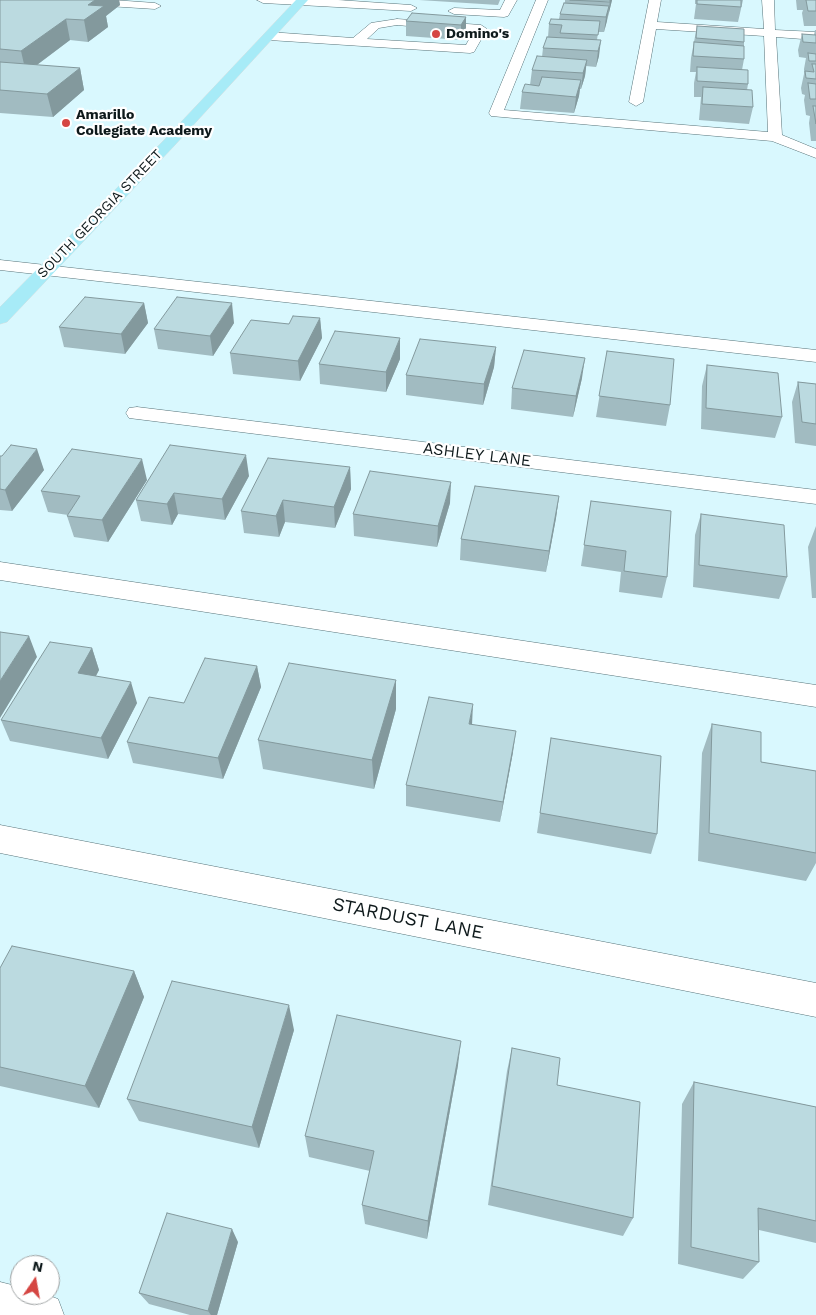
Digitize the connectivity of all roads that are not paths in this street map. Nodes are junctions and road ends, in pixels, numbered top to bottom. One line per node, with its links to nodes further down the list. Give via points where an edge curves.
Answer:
1 (60, 0): 8 (street)
2 (263, 0): 7 (street)
3 (511, 0): 10 (street, via 504,14)
4 (542, 0): 17 (street, via 496,113)
5 (655, 0): 11 (street)
6 (768, 0): 12 (street)
7 (301, 1): 9 (street); 13 (main road, SOUTH GEORGIA STREET)
8 (155, 6)
9 (419, 9)
10 (438, 10)
11 (652, 25): 12 (street); 16 (street)
12 (770, 33): 14 (street); 17 (street)
13 (269, 36): 15 (street); 20 (main road, SOUTH GEORGIA STREET)
14 (816, 36)
15 (356, 41): 15 (street, via 470,48 481,29 397,22 375,25)
16 (636, 102)
17 (775, 137): 18 (street)
18 (816, 154)
19 (0, 265): 20 (street)
20 (47, 270): 21 (main road, SOUTH GEORGIA STREET); 22 (street)
21 (0, 318)
22 (816, 356)
23 (137, 412): 24 (street, ASHLEY LANE)
24 (816, 497)
25 (0, 571): 26 (street)
26 (816, 696)
27 (0, 839): 28 (street, STARDUST LANE)
28 (816, 1000)
29 (0, 1304): 30 (street)
30 (42, 1315)

